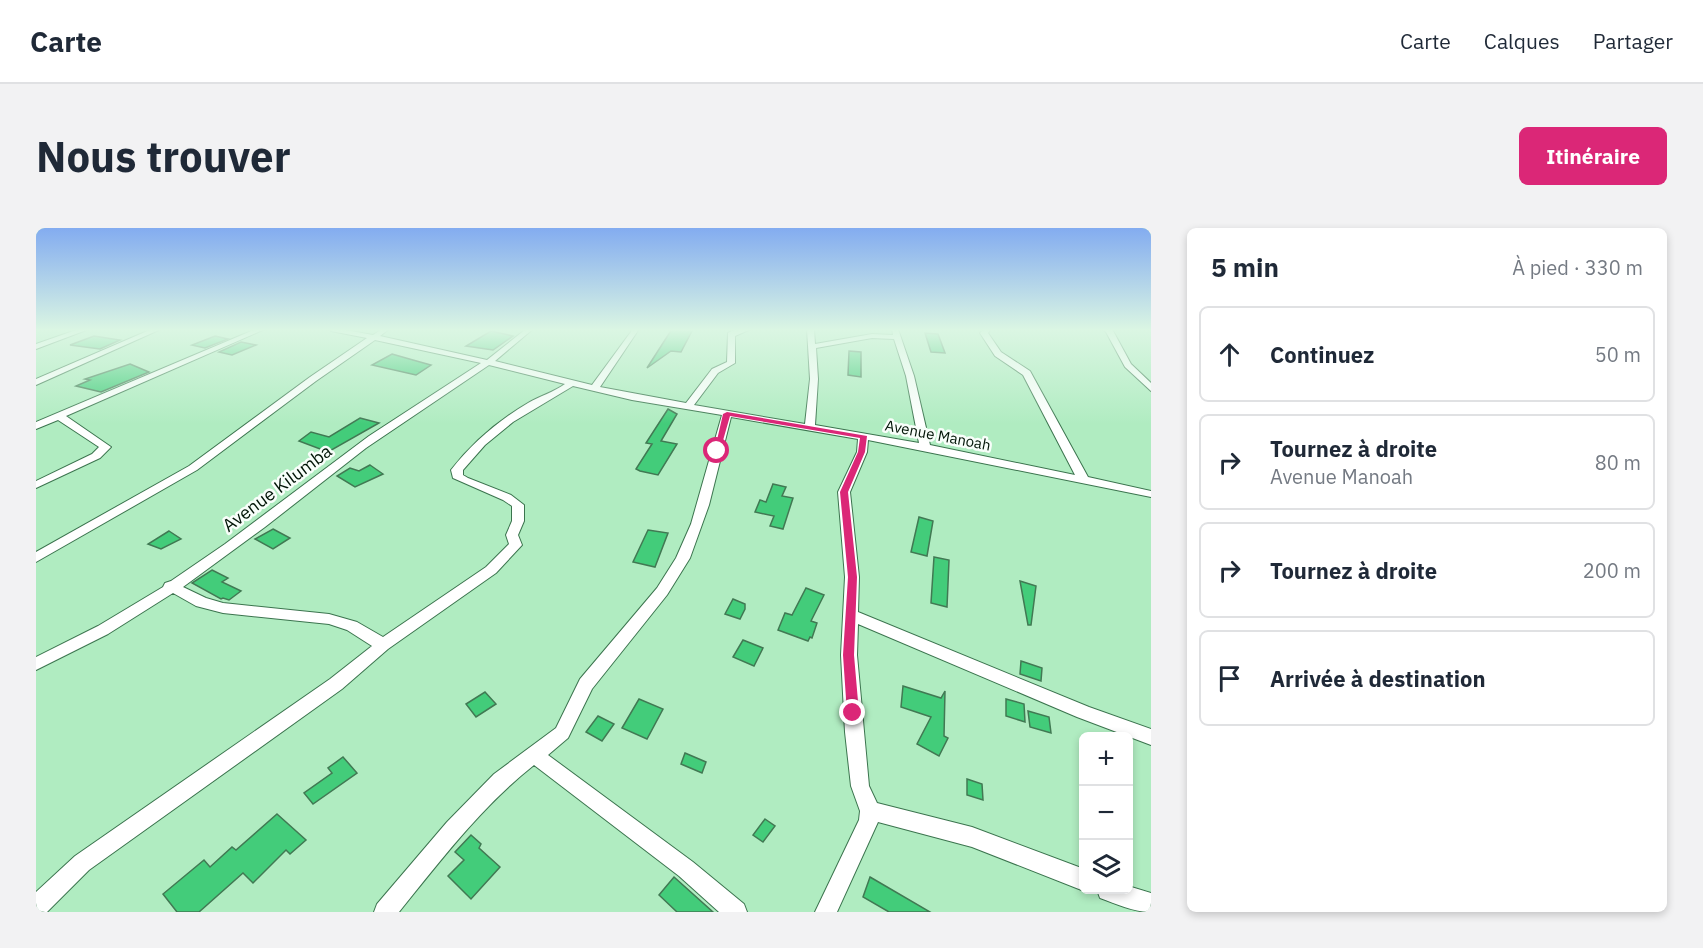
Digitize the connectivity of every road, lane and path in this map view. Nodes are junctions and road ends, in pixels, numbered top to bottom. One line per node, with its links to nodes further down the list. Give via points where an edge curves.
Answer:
1 (83, 361): 12 (street)
2 (185, 361): 18 (street)
3 (339, 361): 26 (street, via 194,468)
4 (481, 361): 11 (street, Avenue Manoah)
5 (615, 361): 15 (street)
6 (731, 361): 16 (street, via 715,371)
7 (812, 361): 20 (street)
8 (905, 361): 22 (street)
9 (1009, 361): 23 (street, via 1027,373)
10 (1126, 361): 14 (street)
11 (486, 362): 13 (street, Avenue Manoah); 27 (street, Avenue Kilumba, via 373,438)
12 (36, 382)
13 (571, 383): 15 (street, Avenue Manoah); 29 (street, via 558,394 530,406 488,437 457,470 457,476 464,481 509,497 518,505 518,521 512,535 516,545 512,551)
14 (1151, 388)
15 (593, 389): 16 (street, Avenue Manoah)
16 (688, 407): 17 (street, Avenue Manoah)
17 (727, 414): 20 (street, Avenue Manoah); 32 (street, via 698,520 670,582 584,687 562,733)
18 (59, 416): 19 (street); 24 (street, via 105,447 96,456)
19 (36, 426)
20 (810, 426): 21 (street, Avenue Manoah)
21 (864, 436): 22 (street, Avenue Manoah); 28 (street, via 862,452 844,492 852,577)
22 (925, 447): 23 (street, Avenue Manoah)
23 (1083, 479): 25 (street, Avenue Manoah)
24 (36, 485)
25 (1151, 494)
26 (37, 558)
27 (170, 586): 29 (street, via 223,609 328,619 352,626); 30 (street, Avenue Kilumba)
28 (851, 615): 31 (street); 33 (street, via 849,655 854,732 860,786)
29 (383, 645): 37 (street, via 336,684 82,863)
30 (36, 664)
31 (1151, 737)
32 (534, 755): 38 (street, via 501,780 454,829); 39 (street, via 686,869)
33 (870, 811): 34 (street, via 972,837); 40 (street, via 869,821)
34 (1079, 878)
35 (1120, 894): 36 (street)
36 (1151, 904)
37 (36, 907)
38 (385, 912)
39 (736, 912)
40 (826, 912)

